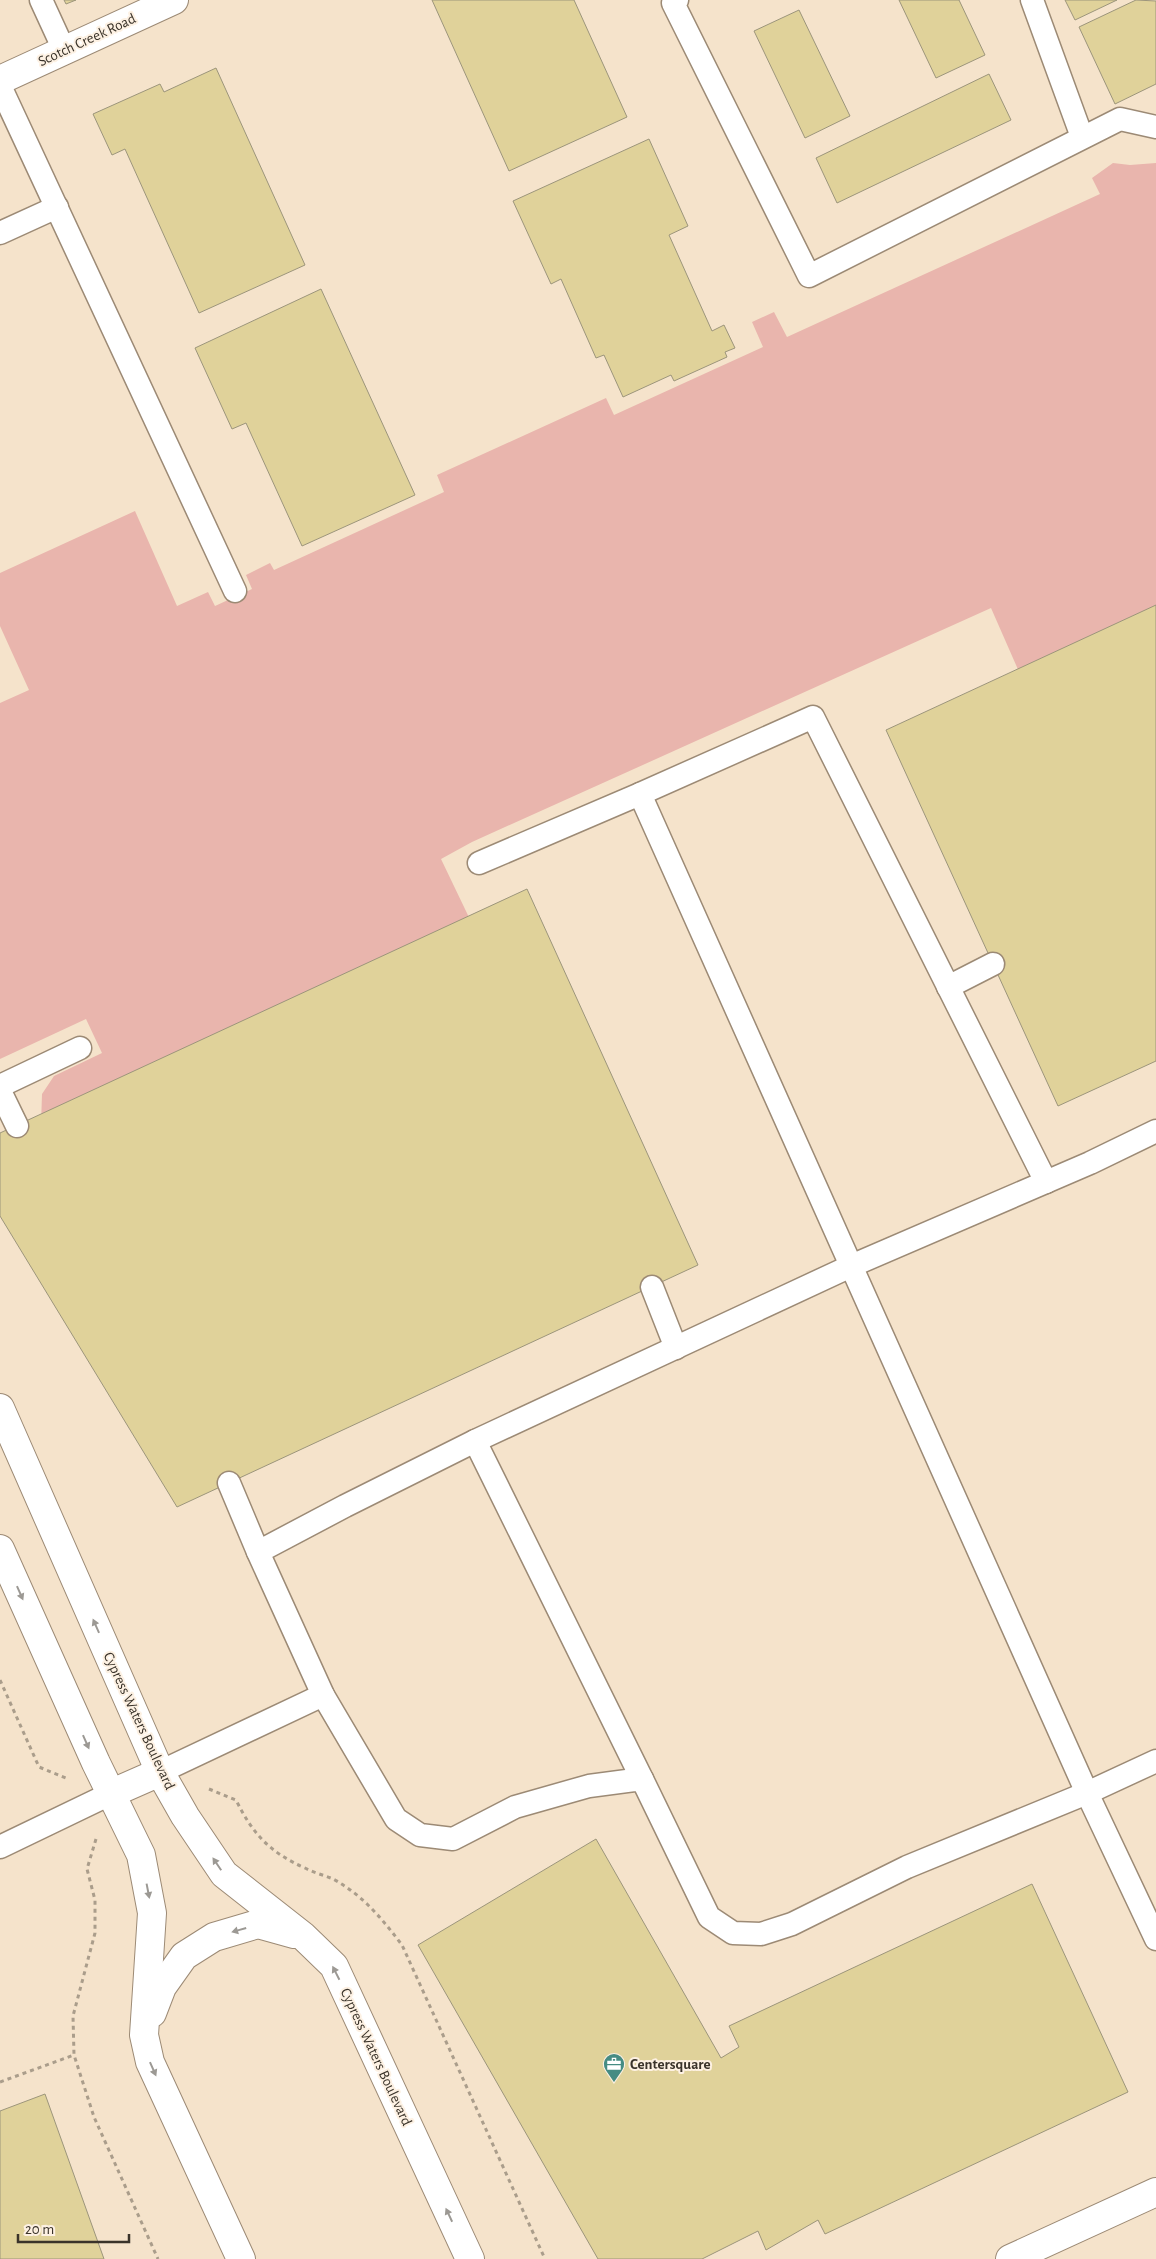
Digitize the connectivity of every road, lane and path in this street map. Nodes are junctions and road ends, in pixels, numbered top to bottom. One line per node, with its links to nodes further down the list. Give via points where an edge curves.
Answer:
1 (41, 0): 5 (lane)
2 (174, 0): 5 (street, Scotch Creek Road)
3 (677, 0): 9 (lane, via 672,3 809,276)
4 (1032, 0): 9 (lane)
5 (64, 50): 6 (street, Scotch Creek Road)
6 (0, 80)
7 (0, 86): 10 (lane)
8 (1156, 127): 9 (lane, via 1120,119)
9 (1082, 136)
10 (57, 207): 11 (lane); 12 (lane)
11 (0, 233)
12 (235, 591)
13 (640, 794): 14 (lane); 16 (lane, via 813,718); 23 (lane)
14 (479, 863)
15 (993, 964): 16 (lane)
16 (948, 987): 22 (lane)
17 (80, 1048): 18 (lane)
18 (0, 1086)
19 (0, 1091): 20 (lane)
20 (17, 1126)
21 (1156, 1131): 22 (lane)
22 (1046, 1182): 23 (lane)
23 (851, 1266): 25 (lane); 38 (lane)
24 (652, 1287): 25 (lane)
25 (676, 1348): 27 (lane)
26 (0, 1408): 34 (street, Cypress Waters Boulevard, one-way to 26)
27 (475, 1441): 30 (lane); 36 (lane)
28 (229, 1483): 30 (lane)
29 (0, 1549): 39 (street, one-way to 39)
30 (258, 1552): 32 (lane)
31 (0, 1680): 35 (path, via 39,1767)
32 (323, 1694): 34 (lane); 36 (lane, via 396,1819 420,1835 453,1839 515,1807 589,1786)
33 (1156, 1761): 38 (lane)
34 (160, 1772): 39 (street); 42 (street, Cypress Waters Boulevard, one-way to 34, via 224,1874)
35 (69, 1779)
36 (642, 1779): 38 (lane, via 709,1917 733,1933 761,1934 792,1924 907,1867)
37 (208, 1789): 51 (path, via 236,1800 263,1843 306,1869 333,1879 358,1896 380,1916 402,1945)
38 (1087, 1793): 43 (lane)
39 (110, 1794): 41 (lane); 44 (street, one-way to 44, via 141,1855 152,1912)
40 (96, 1838): 45 (path, via 88,1869 95,1900 95,1933 73,2016)
41 (0, 1847)
42 (303, 1936): 44 (street, one-way to 44, via 258,1924 214,1937 184,1956 162,1987); 50 (street, Cypress Waters Boulevard, one-way to 42, via 334,1966)
43 (1156, 1939)
44 (144, 2035): 49 (street, one-way to 49, via 150,2062)
45 (74, 2056): 46 (path); 48 (path, via 94,2117)
46 (0, 2082)
47 (1156, 2192): 52 (street)
48 (158, 2259)
49 (241, 2259)
50 (470, 2259)
51 (545, 2259)
52 (1010, 2259)

